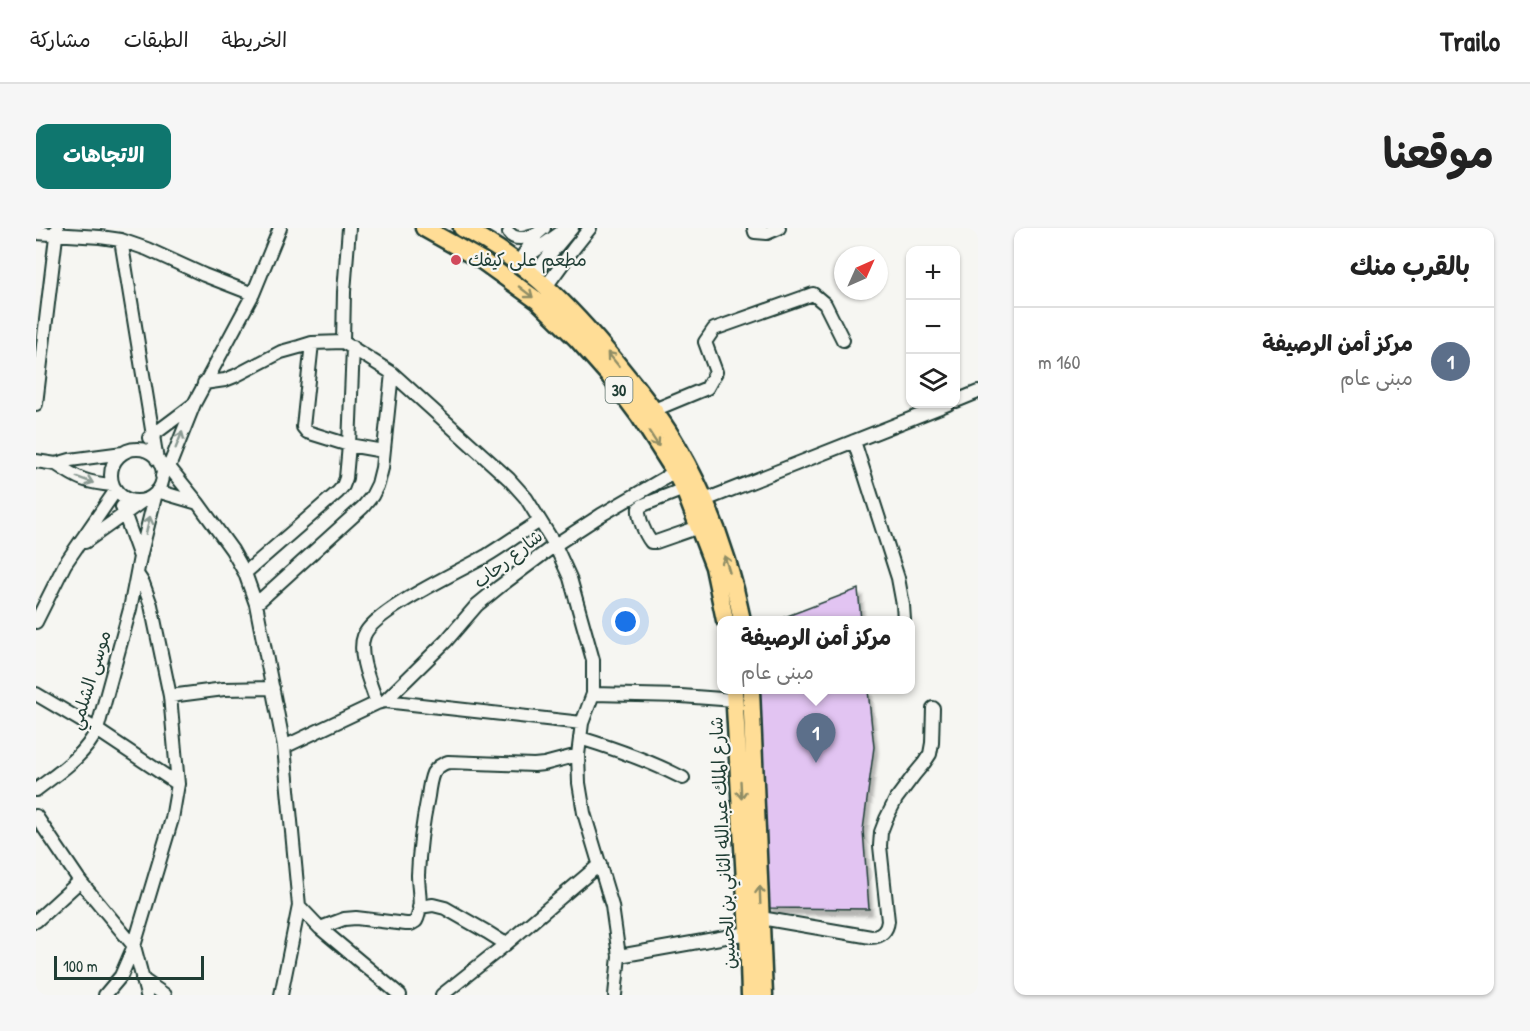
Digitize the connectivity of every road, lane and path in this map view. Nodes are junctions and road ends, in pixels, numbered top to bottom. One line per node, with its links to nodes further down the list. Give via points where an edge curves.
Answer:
1 (280, 228): 18 (street)
2 (349, 228): 21 (street, via 344,292)
3 (424, 228): 16 (main road, 30)
4 (570, 228): 15 (street); 17 (street, via 546,259)
5 (590, 228): 17 (street)
6 (754, 228): 7 (street, via 755,232 767,233)
7 (779, 228)
8 (468, 229): 14 (main road, 30)
9 (510, 230): 11 (street, via 512,236 519,238); 14 (street)
10 (56, 231): 12 (street); 13 (street); 26 (street)
11 (540, 231): 15 (street)
12 (36, 233)
13 (121, 240): 18 (street); 30 (street)
14 (502, 252): 15 (main road, 30)
15 (518, 263): 16 (main road); 17 (main road, 30)
16 (507, 277): 39 (main road, 30, one-way to 39, via 538,301 600,365)
17 (539, 282): 29 (main road, 30, one-way to 17, via 593,334)
18 (253, 294): 23 (street)
19 (843, 340): 29 (street, via 825,304 813,294 714,329 705,342 716,372 707,388)
20 (312, 343): 21 (street); 23 (street, via 281,352 225,380); 32 (street, via 303,427 307,432)
21 (348, 344): 22 (street); 32 (street)
22 (392, 373): 34 (street); 46 (street, via 509,479)
23 (204, 383): 27 (street)
24 (978, 392): 25 (street)
25 (960, 399)
26 (36, 404)
27 (194, 404): 30 (street); 38 (street, one-way to 27)
28 (938, 408): 31 (street)
29 (654, 410): 43 (main road, 30)
30 (153, 434): 33 (street); 38 (street)
31 (854, 441): 43 (street); 56 (street, via 898,578)
32 (349, 445): 34 (street); 51 (street, via 343,486)
33 (136, 449): 35 (street); 38 (street, via 148,452)
34 (383, 451): 53 (street, via 382,468 372,496)
35 (123, 453): 37 (street); 40 (street, via 112,467)
36 (36, 461): 37 (street)
37 (57, 464): 40 (street, one-way to 40, via 73,475)
38 (162, 466): 42 (street, via 162,482); 44 (street)
39 (675, 472): 41 (main road, 30); 48 (street, شارع رحاب)
40 (116, 489): 42 (street, via 132,500); 45 (street); 49 (street)
41 (684, 489): 47 (main road, 30); 47 (street, via 639,508 648,538 656,542)
42 (153, 494): 44 (street); 45 (street); 50 (street, موسى الشلمي, one-way to 42)
43 (705, 500): 55 (main road, 30, one-way to 43)
44 (198, 503): 51 (street)
45 (123, 514): 49 (street); 50 (street)
46 (540, 521): 48 (street); 64 (street, via 411,597 367,628 362,646 364,664)
47 (699, 527): 54 (main road, 30, via 714,567)
48 (555, 545): 60 (street, via 570,578 590,647); 64 (street, شارع رحاب, via 477,606)
49 (77, 549): 57 (street, via 65,564)
50 (140, 557): 52 (street, موسى الشلمي)
51 (245, 573): 53 (street)
52 (137, 574): 63 (street, via 151,605); 67 (street, موسى الشلمي)
53 (256, 604): 58 (street)
54 (724, 616)
55 (741, 616)
56 (903, 616)
57 (36, 622)
58 (273, 688): 63 (street); 69 (street)
59 (36, 694): 67 (street)
60 (593, 694): 62 (street); 66 (street)
61 (751, 694): 71 (main road, شارع الملك عبدالله الثاني بن الحسين)
62 (735, 695): 71 (main road, شارع الملك عبدالله الثاني بن الحسين)
63 (170, 696): 73 (street)
64 (381, 702): 66 (street); 69 (street)
65 (933, 708): 80 (street, via 930,754 896,800 881,832 888,921 885,931 871,936)
66 (582, 723): 68 (street)
67 (98, 730): 73 (street); 74 (street, موسى الشلمي, via 77,759)
68 (580, 738): 70 (street); 72 (street, via 652,763)
69 (284, 747): 78 (street)
70 (578, 755): 76 (street, via 583,803); 79 (street, via 534,765 441,764 434,773 426,806)
71 (747, 762): 80 (main road, شارع الملك عبدالله الثاني بن الحسين, one-way to 71); 83 (main road, شارع الملك عبدالله الثاني بن الحسين, one-way to 83)
72 (682, 778)
73 (178, 784): 85 (street, via 172,819)
74 (36, 790)
75 (36, 816): 77 (street)
76 (600, 864): 84 (street); 86 (street, via 612,906)
77 (80, 881): 81 (street); 85 (street)
78 (299, 906): 82 (street); 92 (street)
79 (419, 907): 82 (street, via 418,918 411,924 356,918); 84 (street, via 445,908)
80 (761, 918): 96 (main road, شارع الملك عبدالله الثاني بن الحسين)
81 (36, 921)
82 (320, 928): 93 (street)
83 (748, 933): 86 (street); 95 (main road, شارع الملك عبدالله الثاني بن الحسين)
84 (506, 944): 94 (street)
85 (134, 946): 87 (street); 89 (street, via 121,976)
86 (619, 956): 88 (street)
87 (142, 979): 90 (street); 91 (street)
88 (614, 994)
89 (105, 995)
90 (147, 995)
91 (165, 995)
92 (281, 995)
93 (400, 995)
94 (442, 995)
95 (750, 995)
96 (764, 995)

